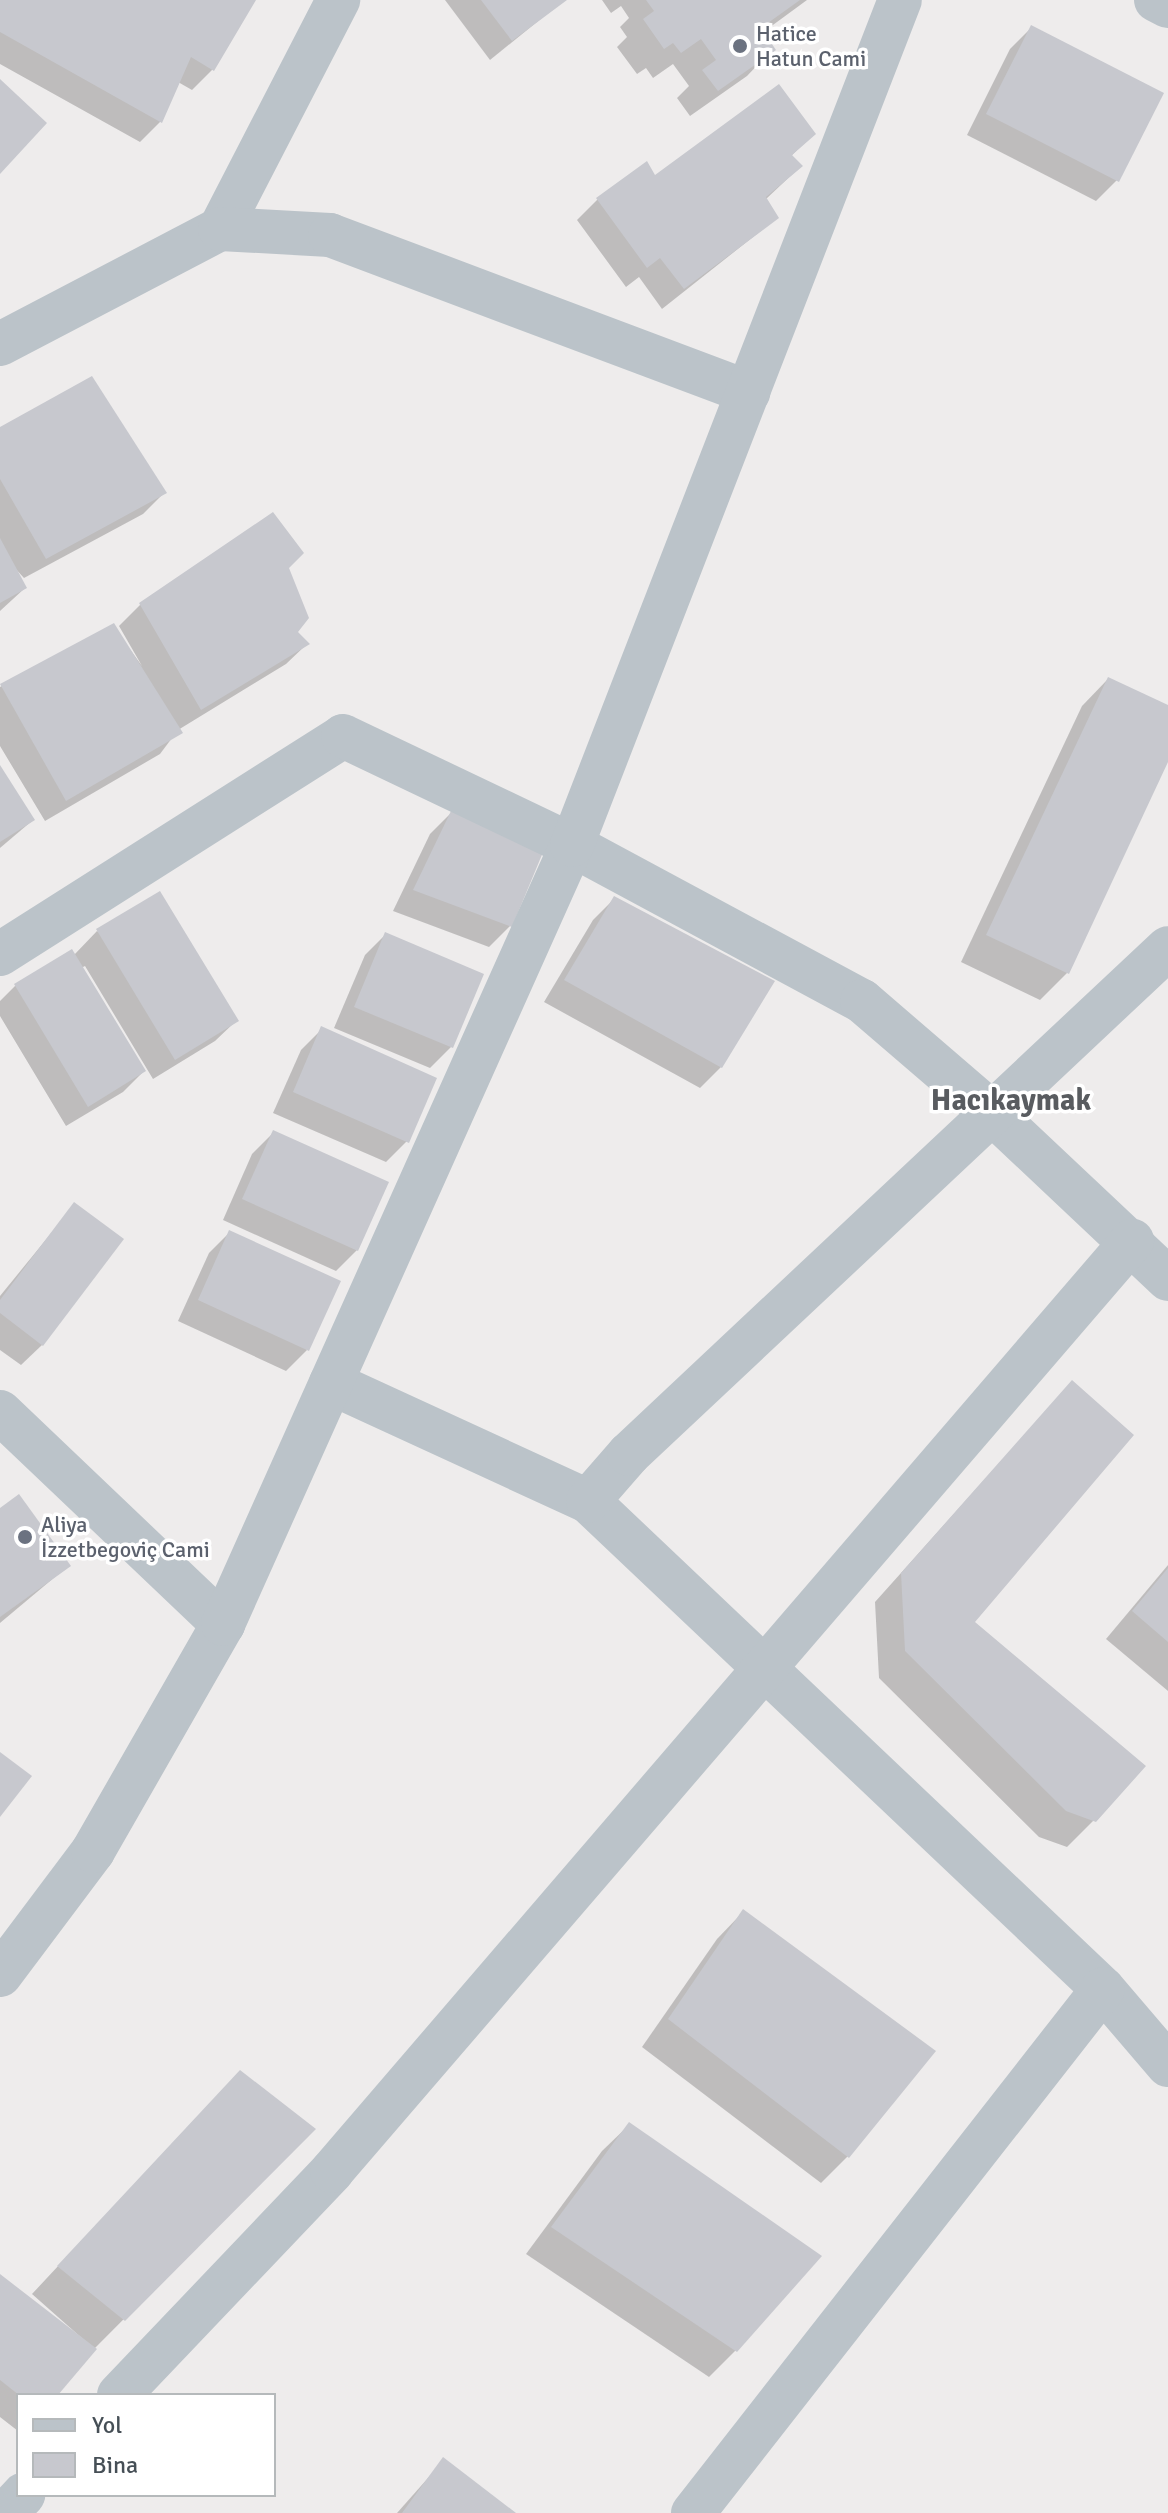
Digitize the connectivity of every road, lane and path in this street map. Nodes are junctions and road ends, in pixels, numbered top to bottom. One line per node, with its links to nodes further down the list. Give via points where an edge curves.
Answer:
1 (338, 0): 5 (street)
2 (900, 0): 7 (street)
3 (1156, 0): 4 (street)
4 (1168, 6)
5 (220, 229): 6 (street); 7 (street, via 330,235)
6 (0, 344)
7 (748, 392): 8 (street)
8 (572, 845): 10 (street, via 343,736); 11 (street, via 862,1001); 14 (street)
9 (1168, 948): 11 (street)
10 (0, 954)
11 (992, 1113): 12 (street); 16 (street, via 629,1454)
12 (1132, 1241): 13 (street); 18 (street)
13 (1168, 1279)
14 (331, 1383): 16 (street); 17 (street)
15 (0, 1412): 17 (street)
16 (588, 1501): 18 (street)
17 (223, 1624): 19 (street, via 93,1851)
18 (765, 1671): 20 (street, via 887,1780); 22 (street, via 332,2171)
19 (0, 1975)
20 (1103, 1989): 21 (street); 23 (street)
21 (1168, 2065)
22 (121, 2393)
23 (693, 2513)

